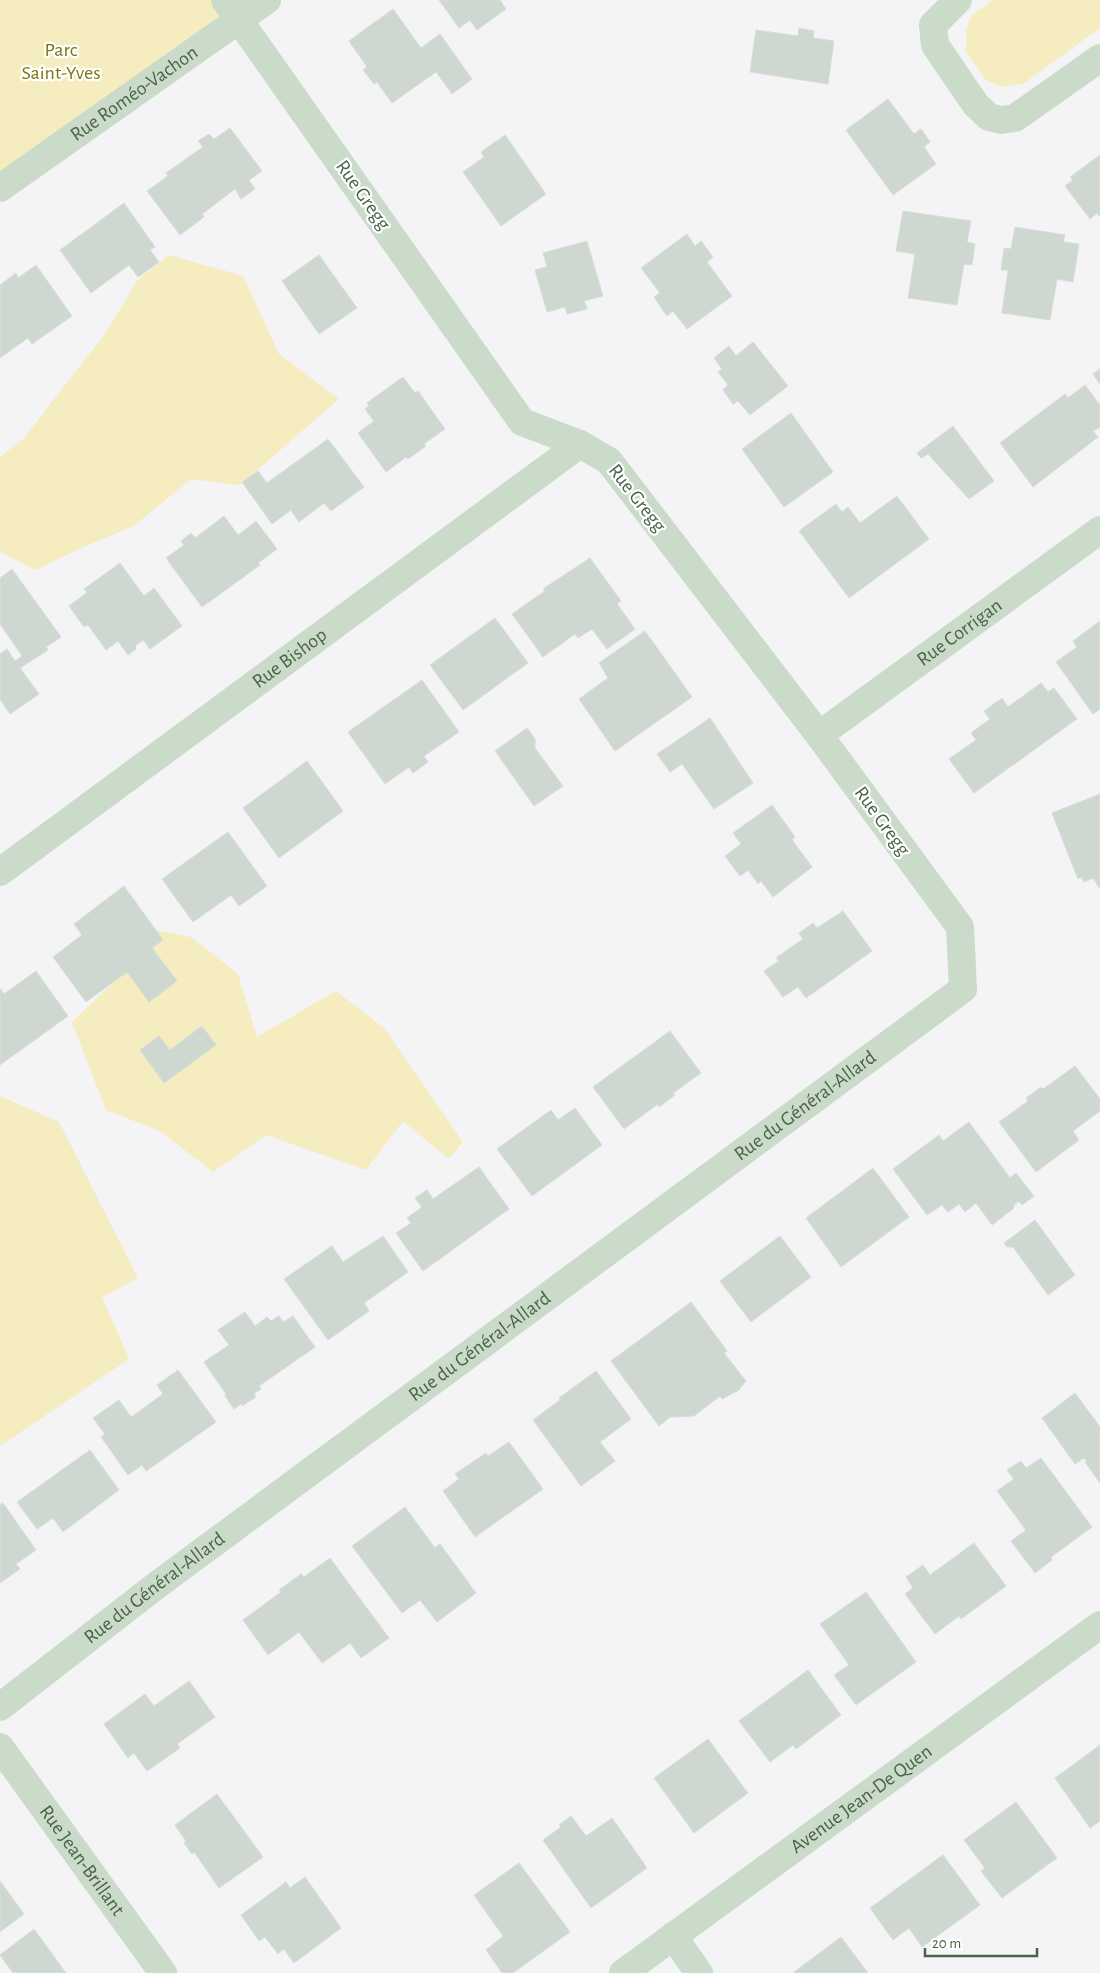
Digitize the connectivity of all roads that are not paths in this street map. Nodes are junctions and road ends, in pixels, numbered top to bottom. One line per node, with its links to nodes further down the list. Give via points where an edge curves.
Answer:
1 (267, 0): 3 (street, Rue Roméo-Vachon)
2 (958, 0): 4 (street, via 933,25 935,45 976,104 989,117 1015,118)
3 (233, 10): 5 (street, Rue Roméo-Vachon); 6 (street, Rue Gregg, via 522,422)
4 (1100, 58)
5 (0, 188)
6 (580, 444): 8 (street, Rue Gregg, via 609,461); 9 (street, Rue Bishop)
7 (1100, 530): 8 (street, Rue Corrigan)
8 (820, 734): 10 (street, Rue Gregg, via 960,927)
9 (0, 872)
10 (962, 989): 12 (street, Rue du Général-Allard, via 157,1585)
11 (1100, 1625): 14 (street, Avenue Jean-De Quen)
12 (0, 1708)
13 (0, 1747): 15 (street, Rue Jean-Brillant)
14 (673, 1936): 16 (street, Avenue Jean-De Quen); 17 (street)
15 (163, 1973)
16 (623, 1973)
17 (700, 1973)

